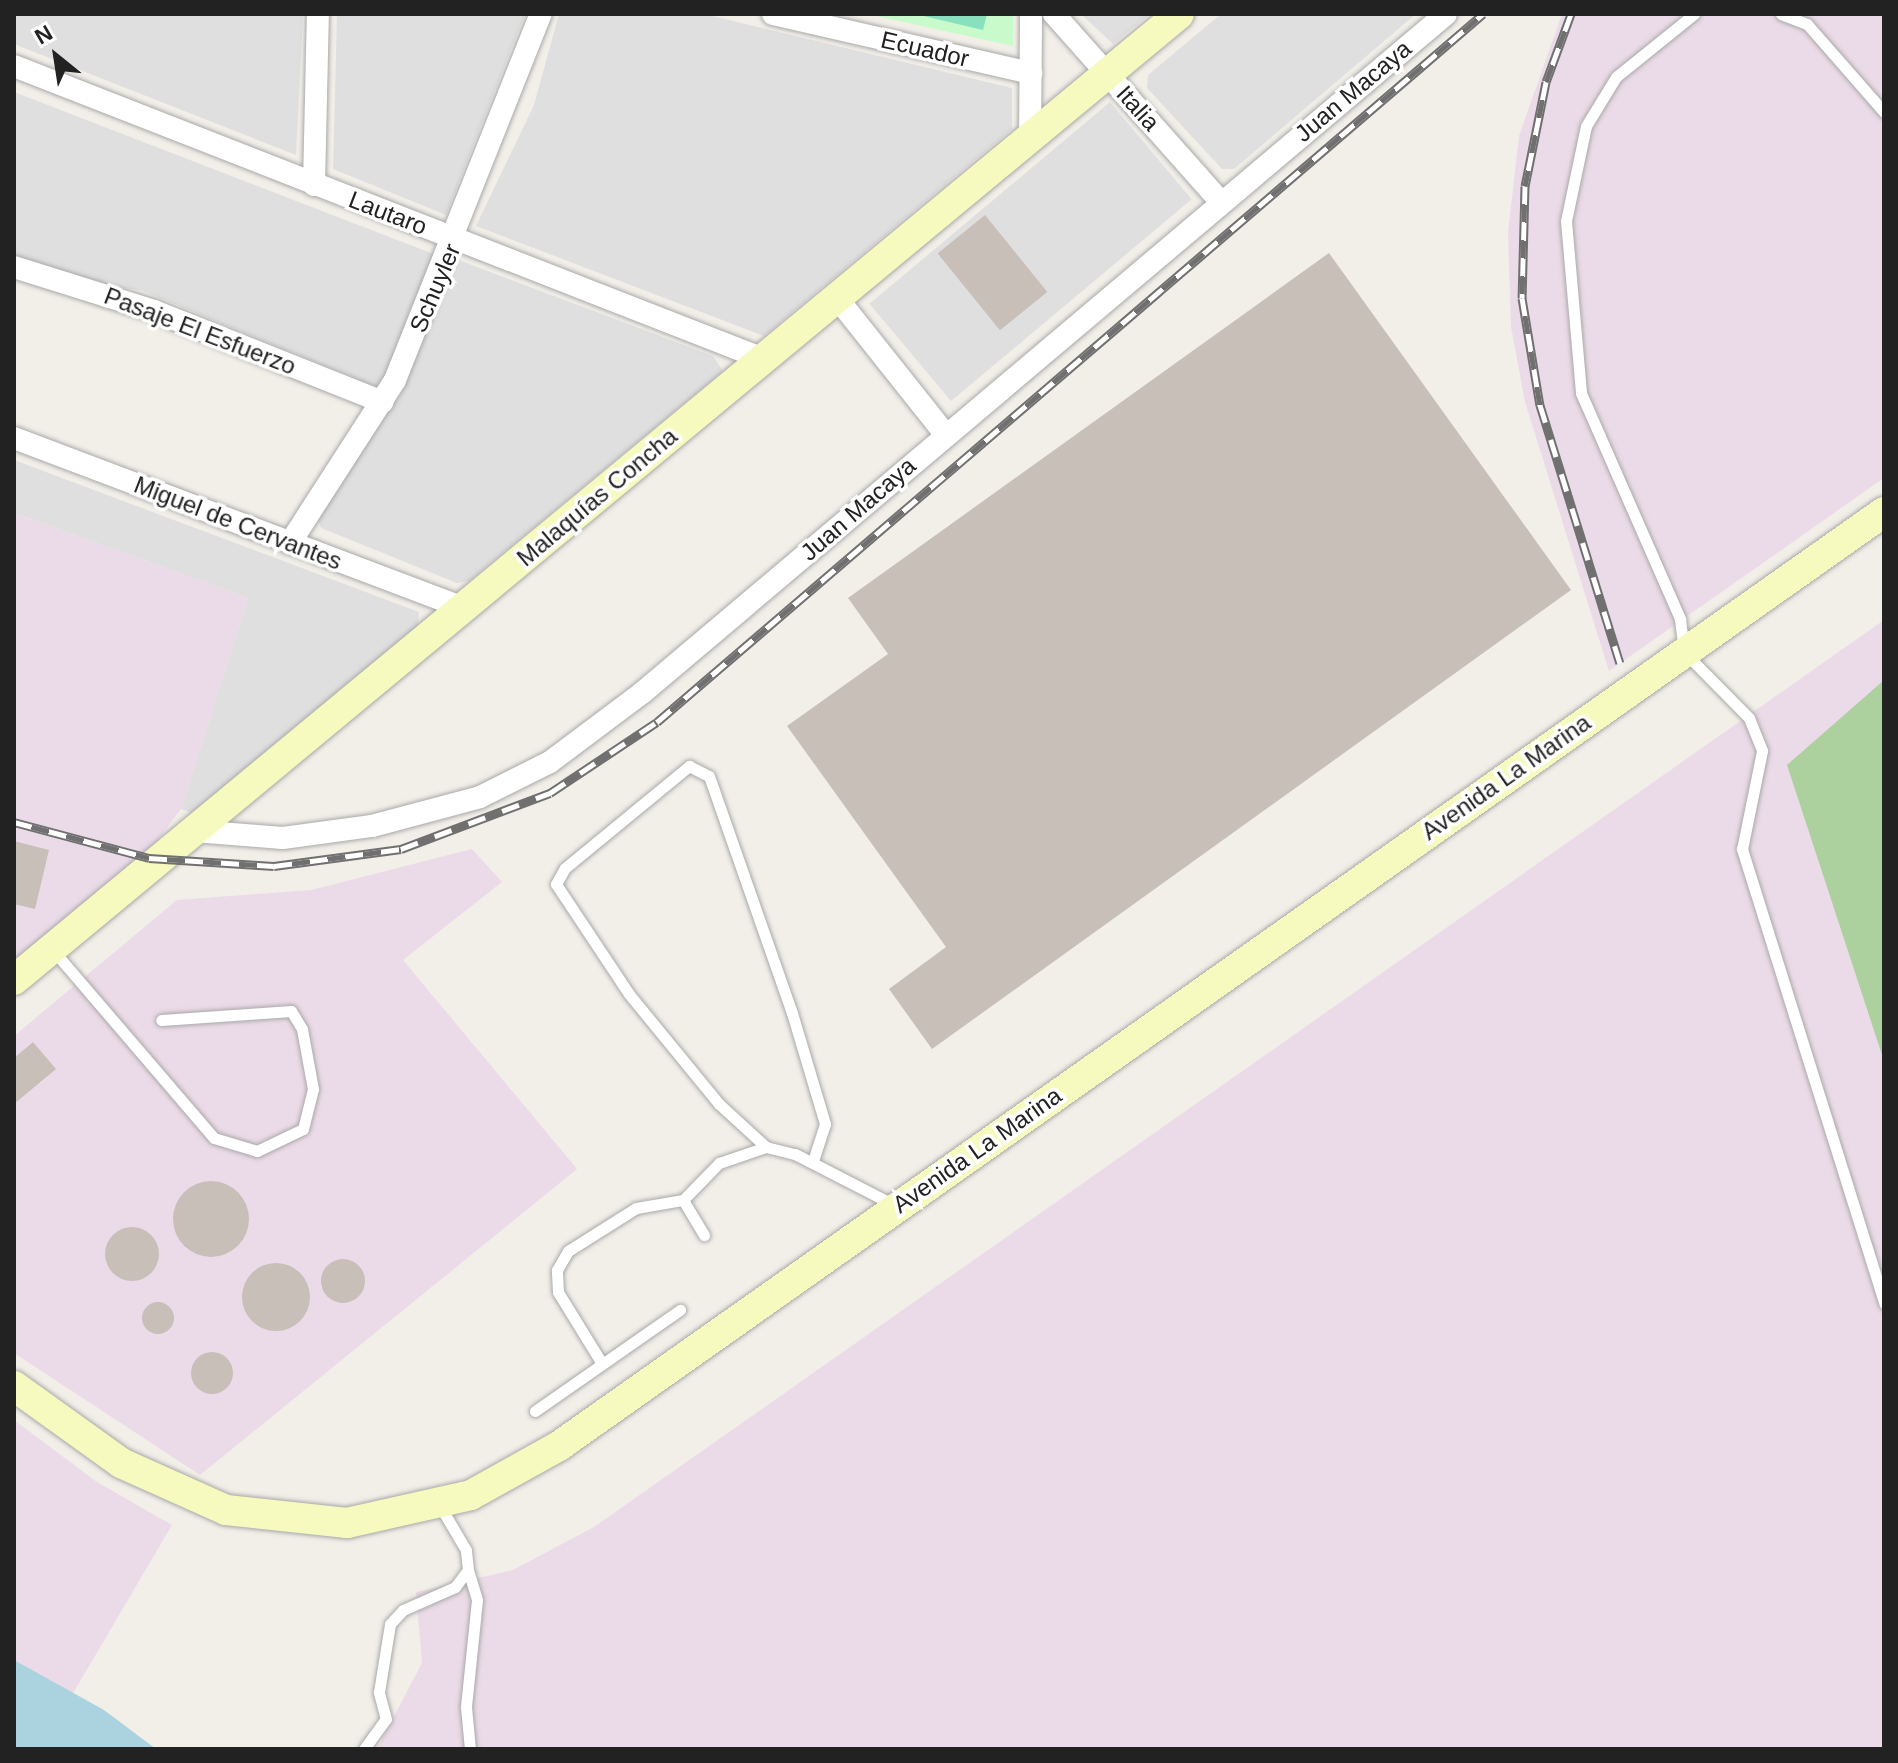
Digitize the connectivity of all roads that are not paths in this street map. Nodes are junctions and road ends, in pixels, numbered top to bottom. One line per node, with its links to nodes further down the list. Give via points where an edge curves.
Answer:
1 (318, 14): 15 (street)
2 (541, 14): 17 (street, Schuyler)
3 (773, 14): 11 (street, Ecuador)
4 (1031, 14): 11 (street)
5 (1054, 14): 12 (street, Italia)
6 (1179, 14): 12 (main road, Malaquías Concha)
7 (1446, 14): 16 (street, Juan Macaya)
8 (1694, 14): 27 (lane, via 1616,77 1586,126 1566,221 1581,393 1680,619)
9 (1781, 14): 13 (lane, via 1807,24)
10 (14, 66): 15 (street, Lautaro)
11 (1031, 73): 14 (street)
12 (1107, 74): 14 (main road, Malaquías Concha); 16 (street, Italia)
13 (1884, 112)
14 (1030, 137): 19 (main road, Malaquías Concha)
15 (314, 185): 17 (street, Lautaro)
16 (1221, 202): 22 (street, Juan Macaya)
17 (456, 238): 20 (street, Lautaro); 21 (street, Schuyler)
18 (14, 267): 21 (street, Pasaje El Esfuerzo, via 154,311)
19 (837, 298): 20 (main road, Malaquías Concha); 22 (street)
20 (763, 359): 26 (main road, Malaquías Concha)
21 (383, 402): 25 (street, Schuyler)
22 (945, 434): 28 (street, Juan Macaya, via 607,722 527,776 456,806 372,826 283,838)
23 (14, 438): 25 (street, Miguel de Cervantes)
24 (1884, 512): 27 (main road, Avenida La Marina)
25 (290, 543): 26 (street, Miguel de Cervantes)
26 (463, 608): 28 (main road, Malaquías Concha)
27 (1684, 652): 35 (main road, Avenida La Marina); 37 (lane, via 1749,718 1762,751 1742,849)
28 (194, 831): 29 (main road, Malaquías Concha)
29 (51, 949): 30 (main road, Malaquías Concha); 31 (lane, via 214,1138 257,1151 303,1129 313,1089 302,1029 291,1011)
30 (14, 980)
31 (161, 1020)
32 (766, 1147): 33 (lane); 33 (lane, via 719,1104 629,994 556,884 576,857 689,766 709,776 792,1013 825,1124); 34 (lane, via 719,1163)
33 (813, 1160): 35 (lane)
34 (683, 1200): 36 (lane); 39 (lane, via 636,1208 611,1221 568,1251 557,1270 558,1292)
35 (896, 1207): 42 (main road, Avenida La Marina, via 559,1446)
36 (704, 1235)
37 (1884, 1303)
38 (680, 1310): 39 (lane)
39 (601, 1362): 41 (lane)
40 (14, 1386): 42 (main road, Avenida La Marina, via 121,1463 226,1510 347,1523)
41 (535, 1411)
42 (440, 1506): 43 (lane, via 466,1550)
43 (468, 1570): 44 (lane, via 455,1587 403,1610 390,1624 379,1692 386,1719); 45 (lane, via 477,1600 466,1707)
44 (364, 1749)
45 (470, 1749)

